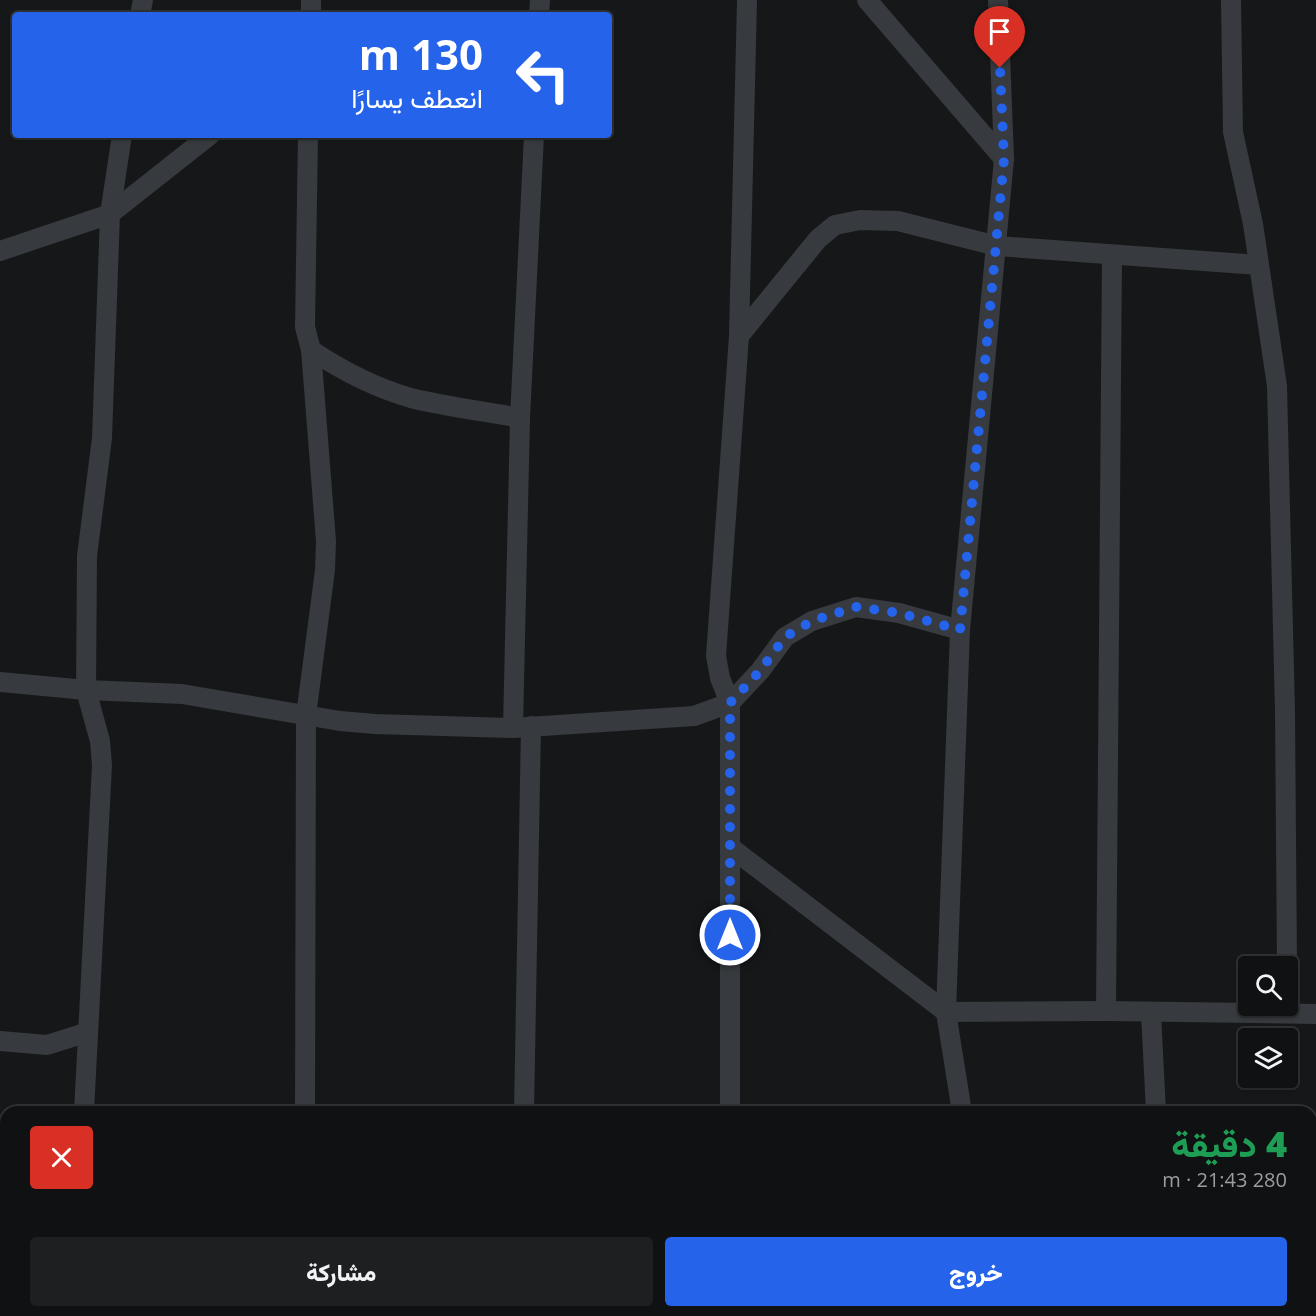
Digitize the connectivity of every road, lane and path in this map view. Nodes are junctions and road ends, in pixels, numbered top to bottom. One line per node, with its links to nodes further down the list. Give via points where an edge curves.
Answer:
1 (747, 0): 15 (street)
2 (867, 0): 9 (street)
3 (998, 0): 9 (street)
4 (1231, 0): 14 (street, via 1233,132)
5 (122, 138): 10 (street)
6 (206, 138): 10 (street)
7 (308, 138): 16 (street, via 305,327)
8 (534, 138): 17 (street)
9 (1004, 159): 11 (street)
10 (110, 214): 12 (street); 20 (street, via 102,438 87,556)
11 (997, 246): 13 (street); 15 (street, via 898,221 860,220 835,225 818,239); 18 (street)
12 (0, 251)
13 (1112, 255): 14 (street); 28 (street)
14 (1259, 265): 25 (street, via 1277,386)
15 (739, 336): 21 (street, via 716,656)
16 (311, 350): 17 (street, via 390,391); 22 (street, via 326,541)
17 (520, 418): 23 (street)
18 (960, 630): 21 (street, via 899,613 856,607 812,621 785,637); 29 (street)
19 (0, 682): 20 (street)
20 (86, 690): 22 (street, via 182,694); 32 (street, via 100,741 102,765)
21 (730, 703): 23 (street, via 694,716); 24 (street)
22 (306, 716): 23 (street, via 375,724); 35 (street)
23 (522, 727): 36 (street)
24 (730, 847): 29 (street); 37 (street)
25 (1287, 956)
26 (1238, 1007): 30 (street)
27 (1298, 1008): 31 (street)
28 (1106, 1011): 29 (street); 30 (street)
29 (946, 1012): 38 (street)
30 (1151, 1013): 39 (street)
31 (1316, 1014)
32 (88, 1032): 33 (street, via 47,1045); 34 (street)
33 (0, 1041)
34 (84, 1106)
35 (305, 1106)
36 (524, 1106)
37 (730, 1106)
38 (961, 1106)
39 (1156, 1106)

